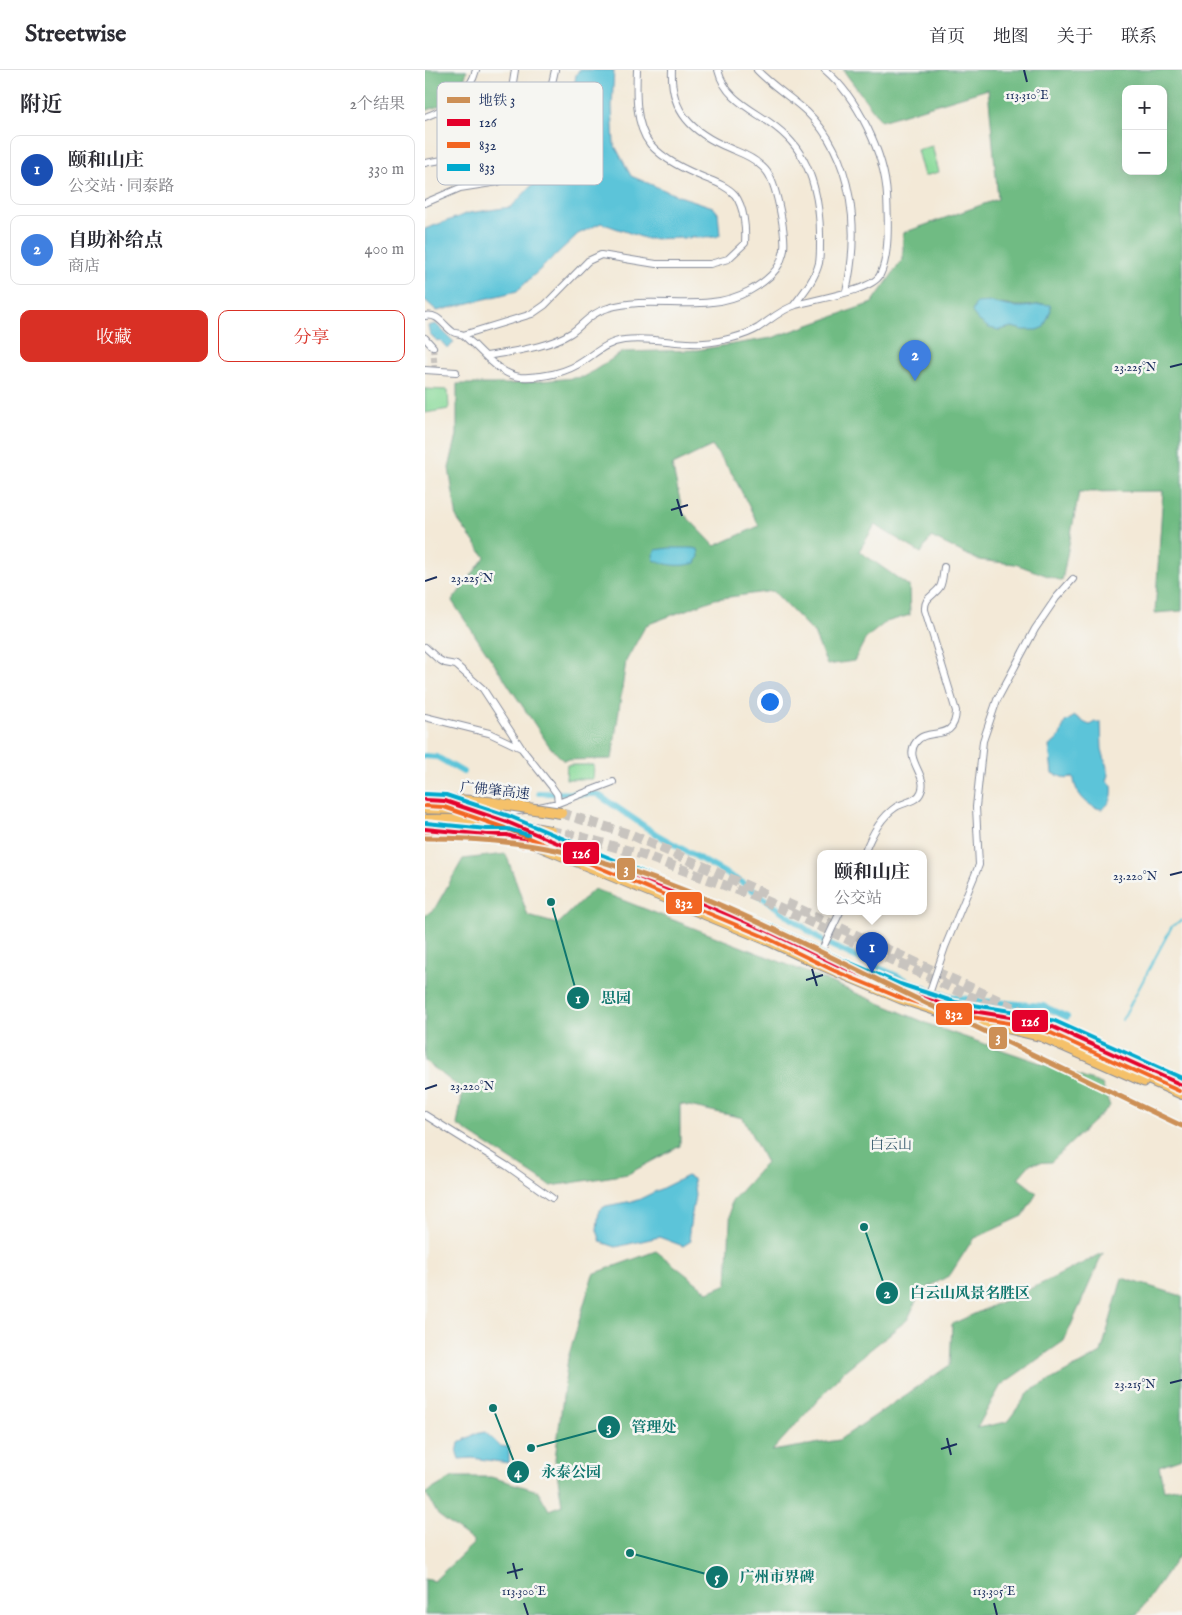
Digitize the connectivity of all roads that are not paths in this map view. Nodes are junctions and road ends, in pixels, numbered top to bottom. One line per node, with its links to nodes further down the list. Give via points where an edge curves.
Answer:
1 (476, 70): 7 (street)
2 (637, 70): 15 (street, via 639,121 649,143 663,156 735,195 741,206 745,243 728,259 710,264 656,264 601,255 587,261 545,305 532,314)
3 (672, 70): 18 (street, via 675,101 695,130 707,139 747,155 769,175 784,231 784,249 779,265 767,279 749,291 726,299 704,304 630,304 607,308 557,340)
4 (718, 70): 13 (street, via 727,91 738,102 788,137 811,177 821,231 819,262 811,282)
5 (757, 70): 12 (street, via 808,113 836,150 845,176 853,240)
6 (825, 70): 12 (street, via 850,98 866,125 878,154 887,192 889,220 880,275 874,282)
7 (472, 82)
8 (437, 112): 9 (street)
9 (425, 117)
10 (479, 185): 11 (street, via 460,188)
11 (425, 203)
12 (846, 292): 13 (street)
13 (794, 305): 18 (street, via 757,329 732,338 703,343 624,340 605,345 566,371 546,375 519,377 506,373)
14 (425, 316): 15 (street, via 440,319 454,333)
15 (463, 335): 18 (street)
16 (425, 338): 17 (street)
17 (433, 346)
18 (487, 356)
19 (425, 370): 20 (street)
20 (456, 372)
21 (944, 567): 37 (street, via 939,587 927,599 925,610 956,711 955,719 951,728 919,738 915,743 913,759 923,784 921,794 896,807 882,820)
22 (1073, 579): 40 (street, via 1035,629 997,700 983,741 976,807 979,864)
23 (425, 647): 25 (street, via 438,660 456,665 483,689)
24 (425, 717): 25 (street, via 489,733)
25 (522, 749): 28 (street, via 557,794)
26 (613, 782): 28 (street, via 572,798)
27 (425, 799): 28 (highway, 广佛肇高速, bridge); 30 (street)
28 (560, 808): 30 (street)
29 (425, 809): 30 (main road)
30 (491, 816): 32 (main road); 35 (main road, via 492,829)
31 (425, 820): 34 (highway, bridge, via 503,823); 36 (street, via 476,822)
32 (521, 827): 36 (street); 39 (main road, via 768,931)
33 (425, 829): 35 (main road)
34 (550, 831)
35 (487, 835): 36 (main road)
36 (514, 836): 43 (main road, via 901,999 943,1013 1042,1037)
37 (866, 850)
38 (840, 915): 39 (street)
39 (819, 956): 40 (main road)
40 (927, 1000): 41 (main road, via 1053,1027)
41 (1182, 1084): 42 (highway, via 1141,1071)
42 (1182, 1094)
43 (1182, 1099)
44 (425, 1115): 45 (street)
45 (553, 1198)

